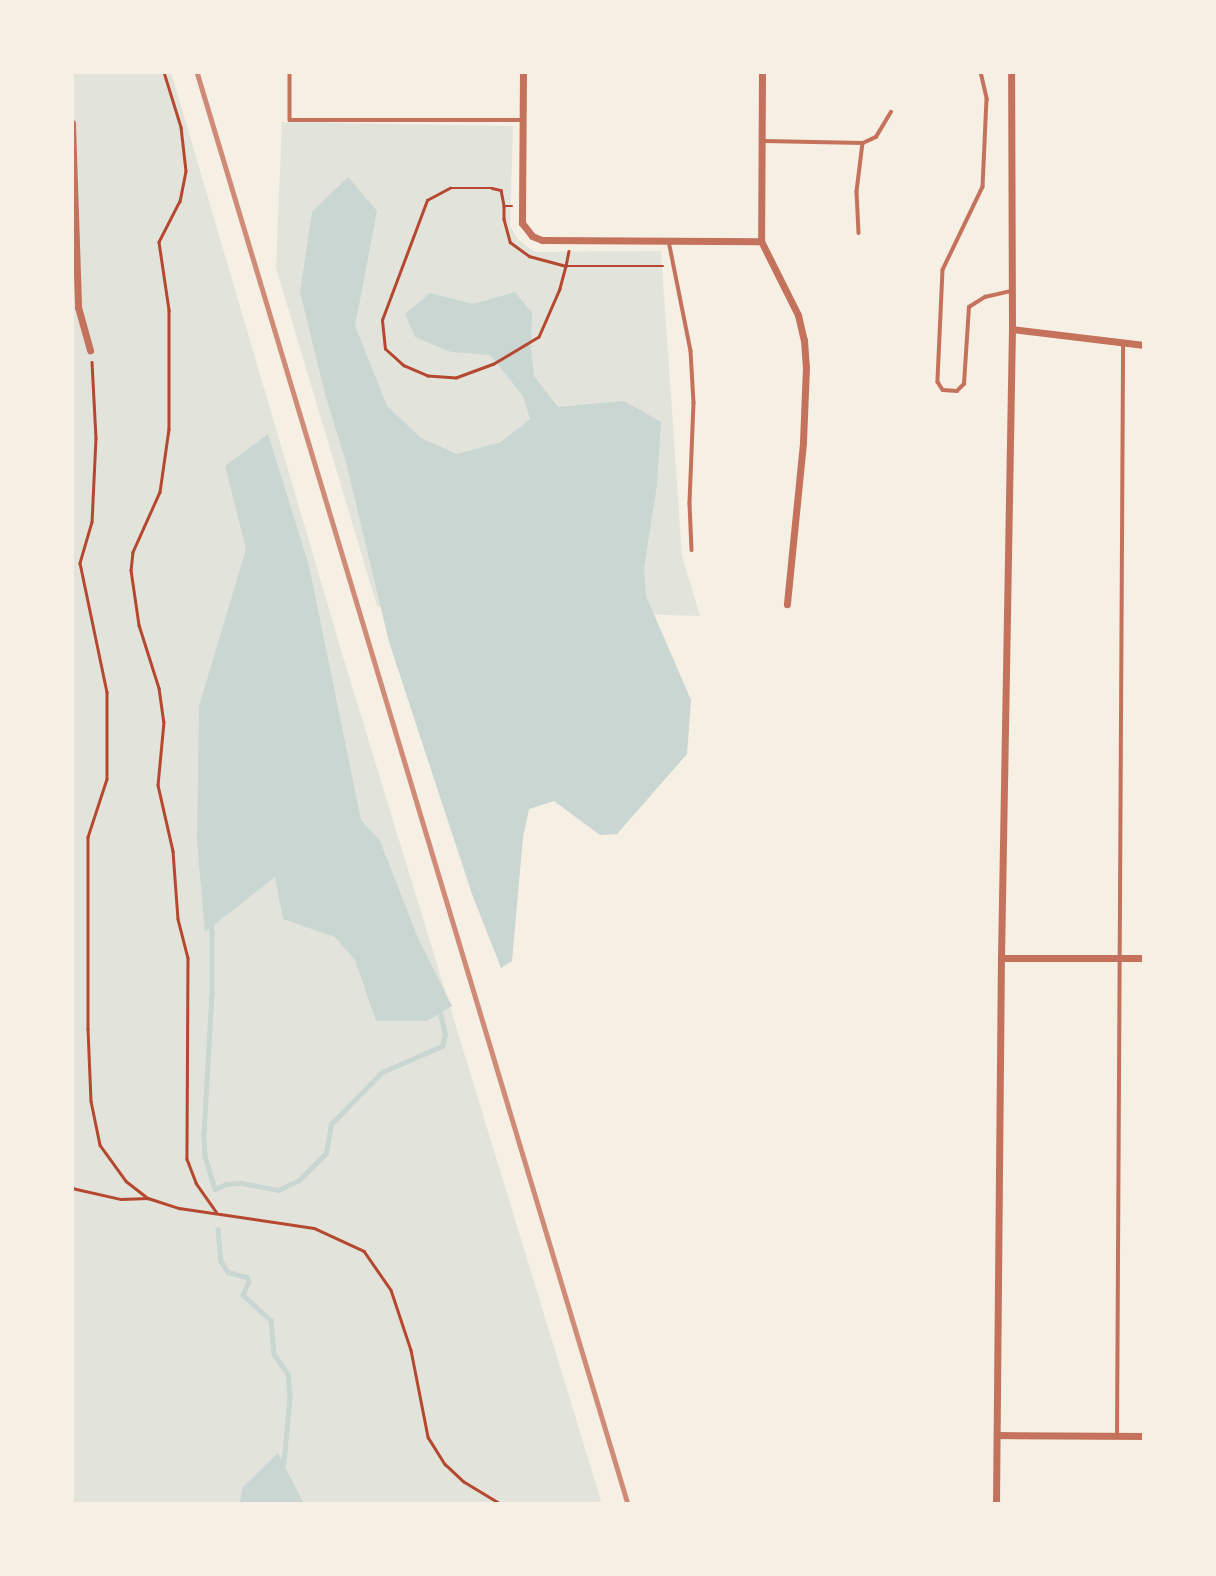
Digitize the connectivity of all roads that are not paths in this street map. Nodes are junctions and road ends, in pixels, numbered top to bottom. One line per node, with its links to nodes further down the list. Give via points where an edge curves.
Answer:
1 (290, 72): 7 (lane, via 290,120)
2 (523, 72): 7 (street)
3 (762, 72): 9 (street)
4 (981, 72): 14 (lane, via 987,99 983,187 943,270 938,382 943,390 957,391 964,384 969,307 985,297)
5 (1011, 72): 14 (street)
6 (891, 112): 10 (lane, via 876,137)
7 (523, 120): 12 (street, via 522,223 531,236 542,240)
8 (72, 123): 18 (street, via 78,307)
9 (761, 141): 10 (lane); 13 (street)
10 (863, 143): 11 (lane)
11 (859, 233)
12 (669, 241): 13 (street); 19 (lane, via 691,351)
13 (761, 241): 20 (street, via 790,298 804,340 803,443)
14 (1012, 291): 15 (street)
15 (1012, 329): 16 (street); 21 (street)
16 (1123, 342): 17 (street); 22 (lane)
17 (1144, 345)
18 (90, 350)
19 (692, 550)
20 (786, 604)
21 (1000, 958): 22 (street); 24 (street)
22 (1119, 958): 23 (street); 25 (lane)
23 (1144, 958)
24 (997, 1435): 25 (street); 27 (street)
25 (1117, 1436): 26 (street)
26 (1144, 1436)
27 (996, 1504)

